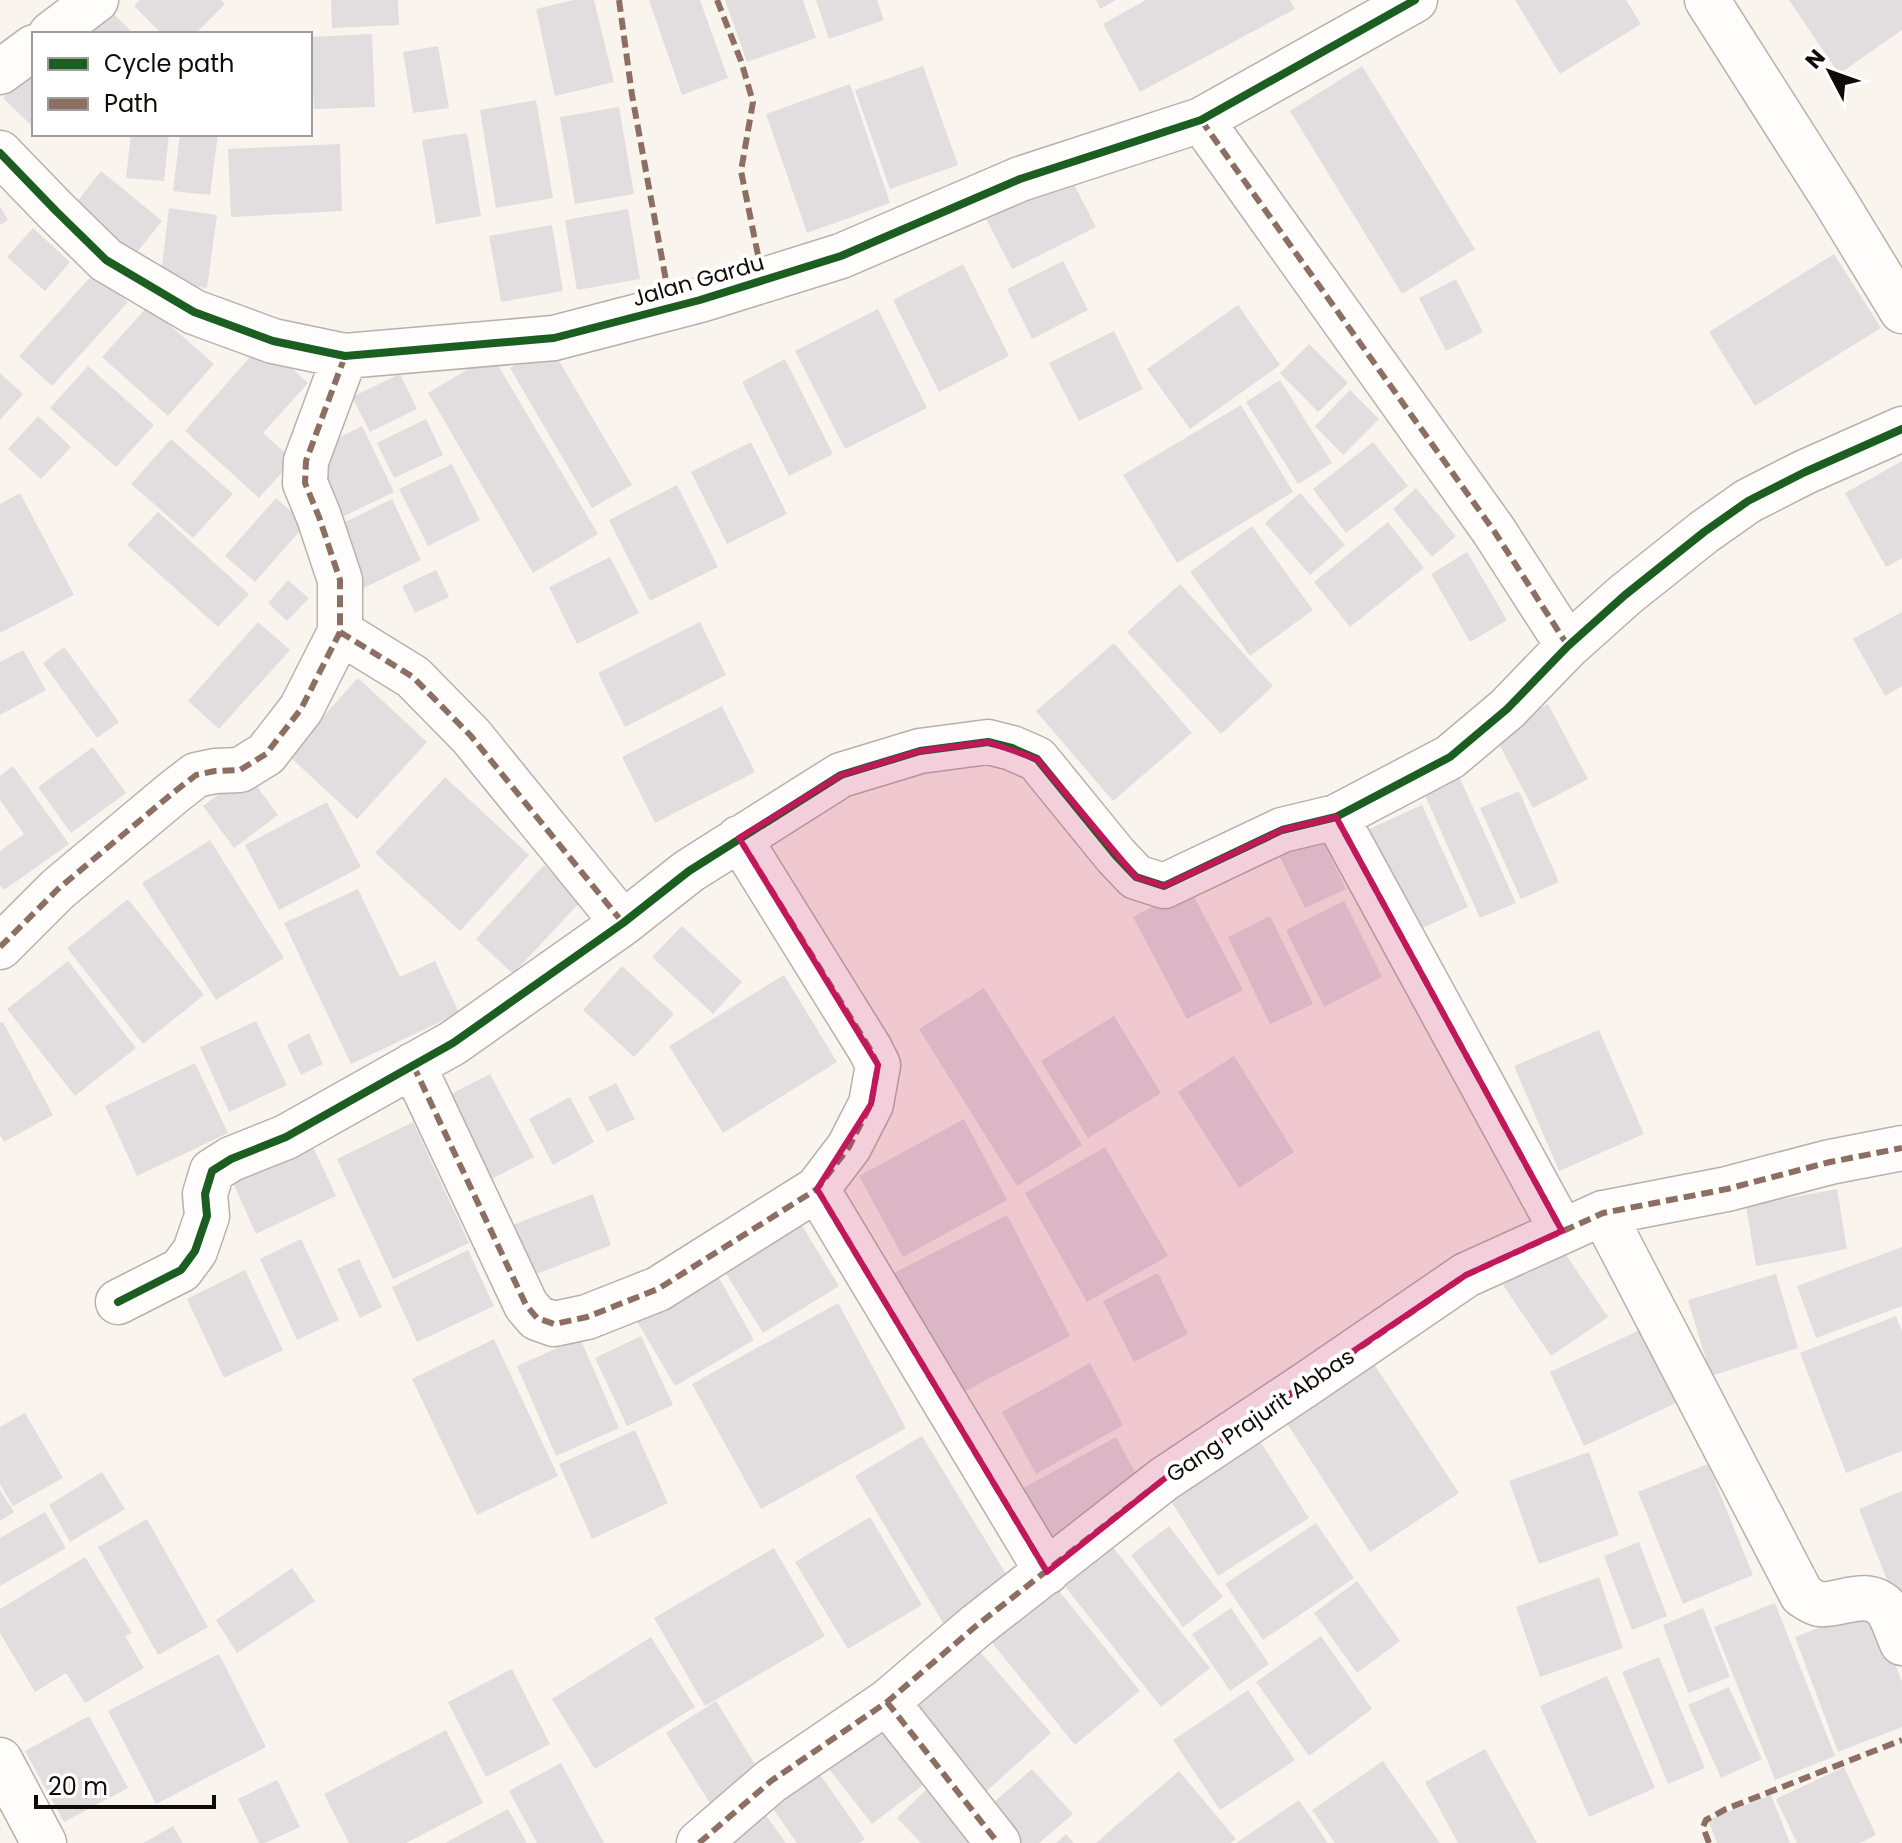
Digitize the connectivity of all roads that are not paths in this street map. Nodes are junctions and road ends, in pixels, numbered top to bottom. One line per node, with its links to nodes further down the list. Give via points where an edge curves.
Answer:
1 (96, 0): 4 (main road)
2 (1415, 0): 7 (main road, Jalan Gardu)
3 (1707, 0): 9 (main road)
4 (54, 32)
5 (32, 48): 6 (main road)
6 (0, 72)
7 (1201, 120): 10 (main road, Jalan Gardu, via 1020,179 841,256 671,308 554,338); 13 (main road, via 1494,531)
8 (0, 153): 10 (main road, Jalan Gardu, via 106,260 194,312 273,341)
9 (1902, 311)
10 (345, 356): 12 (main road, via 306,461 305,483 340,580)
11 (1902, 429): 13 (main road, via 1748,501)
12 (340, 632): 16 (main road, via 413,677 452,716); 17 (main road, via 301,709 266,754 240,770 196,775 58,889)
13 (1568, 646): 14 (main road, via 1507,709 1450,757)
14 (1336, 817): 15 (main road, via 1282,830 1164,886 1136,877 1037,759 988,742 920,751 841,775); 22 (main road)
15 (739, 838): 16 (main road); 20 (main road, via 878,1065 871,1104 849,1147)
16 (623, 923): 18 (main road, via 453,1043)
17 (0, 947)
18 (413, 1065): 20 (main road, via 526,1305 537,1318 554,1324 658,1289); 23 (main road, via 286,1137 212,1171 205,1194 207,1216 195,1251 181,1270)
19 (1902, 1148): 21 (main road, Gang Prajurit Abbas)
20 (817, 1189): 24 (main road)
21 (1603, 1213): 22 (main road, Gang Prajurit Abbas); 25 (main road, via 1802,1595 1818,1604 1867,1599 1882,1605)
22 (1562, 1231): 24 (main road, Gang Prajurit Abbas, via 1466,1275 1164,1479)
23 (118, 1302)
24 (1047, 1572): 26 (main road, Gang Prajurit Abbas)
25 (1902, 1643)
26 (887, 1702): 29 (main road, Gang Prajurit Abbas, via 771,1781); 30 (main road)
27 (0, 1760): 28 (main road)
28 (44, 1843)
29 (699, 1843)
30 (998, 1843)

